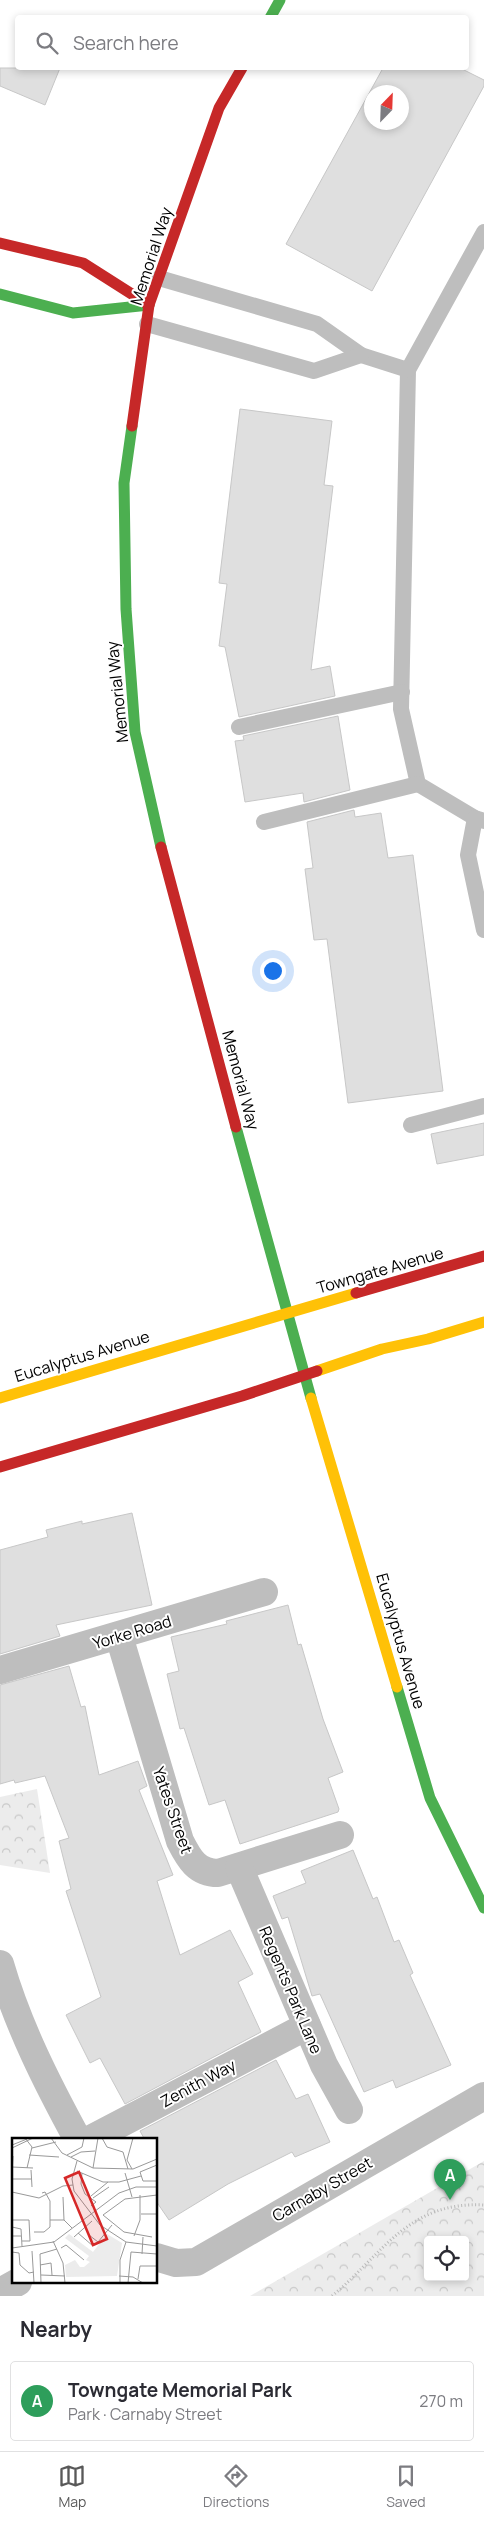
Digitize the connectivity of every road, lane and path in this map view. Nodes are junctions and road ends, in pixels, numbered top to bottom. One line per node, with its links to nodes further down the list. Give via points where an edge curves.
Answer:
1 (280, 0): 2 (street)
2 (272, 15)
3 (241, 70): 6 (street, Memorial Way, via 219,108)
4 (484, 232): 11 (lane)
5 (0, 243): 8 (street, via 83,263)
6 (159, 278): 8 (street, Memorial Way); 10 (lane, via 316,324)
7 (0, 294): 8 (street, via 73,313)
8 (149, 305): 9 (street, Memorial Way)
9 (147, 324): 10 (lane, via 314,371); 21 (street, Memorial Way, via 124,483 126,609 135,732 162,852)
10 (361, 355): 11 (lane)
11 (408, 370): 12 (lane)
12 (402, 692): 13 (lane); 14 (lane, via 401,709)
13 (239, 726)
14 (418, 784): 15 (lane); 16 (lane)
15 (479, 820): 17 (lane, via 468,855)
16 (264, 822)
17 (484, 930)
18 (484, 1106): 19 (lane)
19 (411, 1125)
20 (484, 1256): 21 (street, Towngate Avenue)
21 (286, 1314): 23 (street, Eucalyptus Avenue); 24 (street, Eucalyptus Avenue)
22 (484, 1322): 23 (street, via 382,1349)
23 (305, 1375): 25 (street); 31 (street, Eucalyptus Avenue, via 430,1798)
24 (0, 1398)
25 (0, 1467)
26 (264, 1592): 27 (street, Yorke Road)
27 (119, 1636): 28 (street, Yorke Road); 30 (street, Yates Street, via 180,1841 190,1862 208,1873)
28 (0, 1670)
29 (340, 1835): 30 (street, Yates Street)
30 (238, 1867): 33 (street, Regents Park Lane)
31 (484, 1908)
32 (0, 1964): 36 (street, via 10,1999 42,2075)
33 (307, 2026): 35 (street, Regents Park Lane); 37 (street, Zenith Way)
34 (484, 2096): 39 (street, Carnaby Street, via 196,2262 176,2263)
35 (349, 2110)
36 (77, 2138)
37 (93, 2138)
38 (484, 2205): 42 (path, via 466,2204 435,2211 406,2226)
39 (158, 2258)
40 (14, 2284): 41 (street)
41 (0, 2292)
42 (332, 2296)

